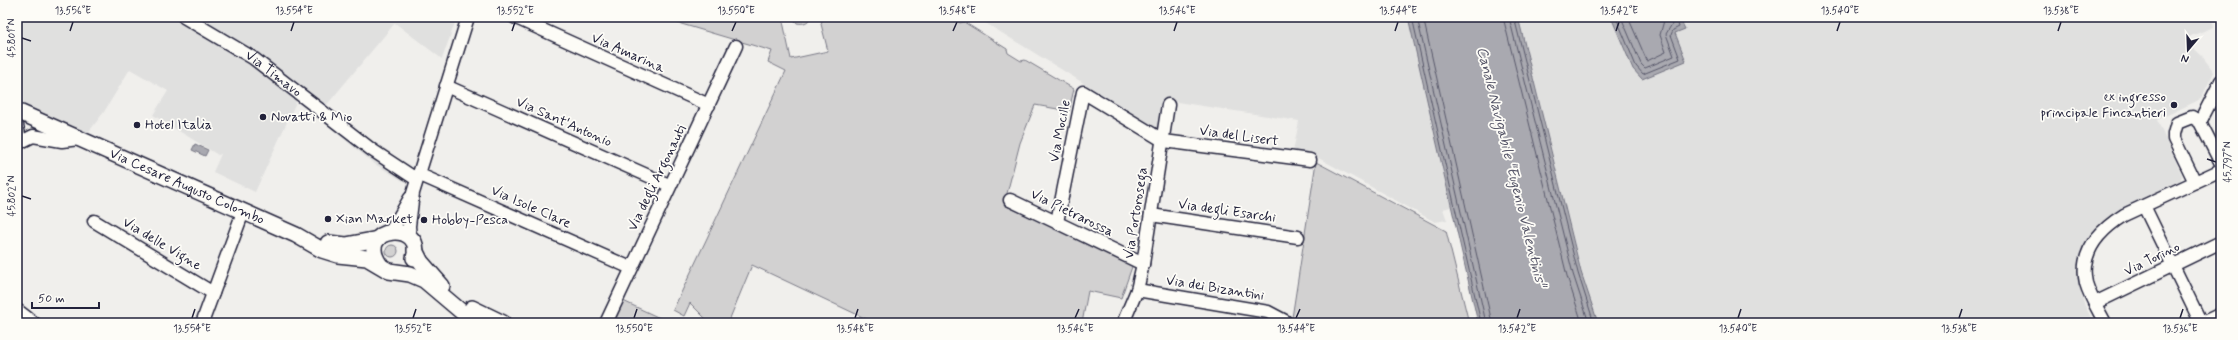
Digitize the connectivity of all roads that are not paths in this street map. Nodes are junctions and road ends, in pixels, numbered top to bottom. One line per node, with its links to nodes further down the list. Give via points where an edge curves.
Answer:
1 (184, 17): 19 (street, Via Timavo, via 253,58 372,150)
2 (468, 17): 6 (street)
3 (514, 17): 8 (street, Via Amarina)
4 (736, 46): 8 (street, Via degli Argonauti)
5 (2221, 81): 10 (street)
6 (446, 86): 19 (street); 21 (street, Via Sant'Antonio)
7 (1168, 105): 14 (street, Via Portorosega)
8 (709, 106): 21 (street, Via degli Argonauti)
9 (17, 111): 12 (main road, Via Cesare Augusto Colombo)
10 (2200, 122): 17 (street); 20 (street, via 2192,117 2177,123 2174,134 2174,139)
11 (17, 126): 13 (street)
12 (79, 139): 15 (street, Via Cesare Augusto Colombo, via 62,141 33,136); 25 (main road, Via Cesare Augusto Colombo)
13 (17, 140)
14 (1164, 140): 16 (street, Via del Lisert); 26 (street, Via Portorosega); 28 (street, Via Mocille, via 1083,92)
15 (17, 144)
16 (1310, 160)
17 (2221, 162)
18 (2221, 170): 20 (street)
19 (417, 177): 22 (street); 38 (street, Via Isole Clare)
20 (2195, 182): 24 (street)
21 (670, 185): 38 (street, Via degli Argonauti)
22 (413, 193): 29 (street); 34 (street, via 409,226)
23 (1010, 200): 28 (street, Via Pietrarossa)
24 (2144, 206): 37 (street); 42 (street, via 2112,222 2094,240 2088,251 2085,265 2086,284)
25 (243, 212): 30 (main road, Via Cesare Augusto Colombo); 41 (street, Via delle Vigne)
26 (1151, 215): 31 (street, Via degli Esarchi); 35 (street, Via Portorosega)
27 (94, 221): 41 (street, Via delle Vigne)
28 (1057, 222): 35 (street, Via Pietrarossa)
29 (391, 231): 32 (main road); 34 (main road, via 405,234)
30 (296, 235): 32 (main road, Via Cesare Augusto Colombo, via 338,245 359,244); 36 (main road, Via Cesare Augusto Colombo, via 322,250 338,255 367,258)
31 (1298, 237)
32 (378, 239): 36 (main road, via 374,252)
33 (2221, 242): 37 (street, Via Torino)
34 (413, 244): 39 (main road, via 415,256 409,266); 49 (main road, via 421,262 448,292)
35 (1143, 264): 40 (street, Via Portorosega)
36 (380, 265): 39 (main road, Via Cesare Augusto Colombo, via 389,271)
37 (2172, 265): 42 (street, Via Torino); 53 (street)
38 (631, 268): 50 (street, Via degli Argonauti)
39 (400, 271): 48 (main road, Via Cesare Augusto Colombo, via 424,280 463,313)
40 (1137, 290): 45 (street, Via dei Bizantini, via 1268,312); 51 (street, Via Portorosega)
41 (214, 292): 47 (street, Via delle Vigne)
42 (2095, 303): 52 (street)
43 (17, 310): 46 (street)
44 (2221, 314): 53 (street)
45 (1285, 321)
46 (34, 323)
47 (202, 323)
48 (482, 323)
49 (503, 323)
50 (606, 323)
51 (1123, 323)
52 (2105, 323)
53 (2201, 323)

